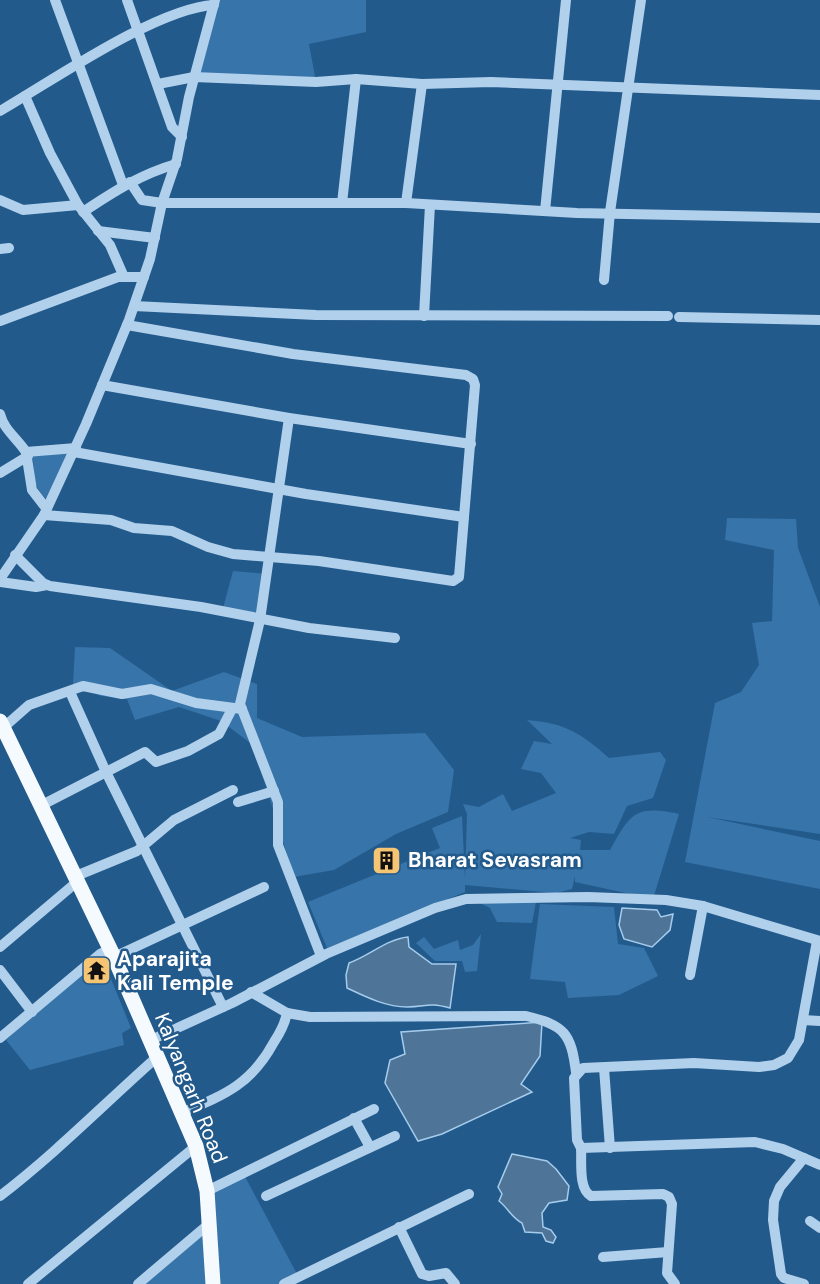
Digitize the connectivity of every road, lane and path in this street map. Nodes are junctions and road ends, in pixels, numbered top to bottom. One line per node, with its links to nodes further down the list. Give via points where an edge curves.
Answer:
1 (55, 0): 8 (street)
2 (127, 0): 7 (street)
3 (566, 0): 13 (street)
4 (641, 0): 14 (street)
5 (197, 3): 6 (street); 7 (street)
6 (215, 3): 9 (street)
7 (139, 30): 8 (street); 11 (street)
8 (81, 64): 16 (street); 20 (street)
9 (194, 77): 10 (street, via 316,82); 11 (street); 18 (street)
10 (356, 79): 12 (street); 23 (street)
11 (158, 84): 18 (street, via 172,127)
12 (422, 84): 13 (street, via 491,82); 24 (street)
13 (559, 86): 14 (street); 27 (street)
14 (626, 88): 15 (street); 28 (street)
15 (820, 95)
16 (25, 96): 17 (street); 26 (street, via 50,153)
17 (0, 111)
18 (182, 137): 19 (street)
19 (176, 164): 20 (street); 22 (street)
20 (127, 184): 22 (street, via 141,200); 26 (street)
21 (0, 200): 26 (street, via 23,210)
22 (162, 203): 23 (street); 31 (street)
23 (342, 203): 24 (street)
24 (406, 203): 25 (street)
25 (430, 205): 27 (street); 36 (street)
26 (81, 208): 30 (street)
27 (545, 211): 28 (street)
28 (610, 212): 29 (street); 34 (street)
29 (820, 218)
30 (99, 231): 31 (street); 32 (street)
31 (155, 238): 33 (street)
32 (124, 277): 33 (street); 38 (street)
33 (144, 277): 35 (street)
34 (604, 280)
35 (134, 306): 36 (street); 39 (street)
36 (424, 316): 37 (street)
37 (820, 320)
38 (0, 321)
39 (126, 325): 40 (street); 43 (street, via 293,354 466,375 475,385)
40 (102, 385): 42 (street); 44 (street)
41 (0, 414): 45 (street, via 4,428 15,435)
42 (289, 418): 43 (street); 47 (street)
43 (471, 444): 49 (street)
44 (75, 450): 45 (street); 47 (street); 48 (street)
45 (27, 454): 46 (street); 48 (street, via 28,481)
46 (0, 473)
47 (279, 489): 49 (street); 50 (street)
48 (45, 511): 50 (street, via 172,531 233,554); 52 (street)
49 (465, 517): 50 (street, via 459,577 453,581)
50 (269, 555): 55 (street)
51 (0, 556): 52 (street)
52 (13, 559): 53 (street); 54 (street)
53 (0, 580): 54 (street, via 36,587)
54 (47, 585): 55 (street, via 201,607)
55 (260, 620): 56 (street); 58 (street)
56 (395, 638)
57 (70, 692): 58 (street, via 83,686 122,694 151,689); 59 (street, via 29,705); 60 (street)
58 (237, 709): 60 (street, via 219,734 188,751 156,762 145,752); 62 (street)
59 (3, 732): 64 (main road, Kalyangarh Road)
60 (106, 772): 64 (street); 65 (street)
61 (233, 790): 65 (street, via 174,820)
62 (274, 791): 63 (street); 73 (street, via 279,810 278,845)
63 (238, 802)
64 (42, 805): 66 (main road, Kalyangarh Road)
65 (144, 846): 66 (street); 69 (street)
66 (77, 879): 71 (street); 72 (main road, Kalyangarh Road)
67 (264, 887): 69 (street)
68 (703, 906): 70 (street); 73 (street, via 666,900 588,897 466,899); 75 (street)
69 (184, 924): 72 (street); 77 (street)
70 (819, 941): 80 (street)
71 (0, 947)
72 (112, 953): 78 (street, via 100,954); 83 (main road, Kalyangarh Road)
73 (321, 956): 76 (street)
74 (0, 970): 78 (street)
75 (690, 975)
76 (252, 992): 77 (street); 79 (street)
77 (223, 1007): 83 (street)
78 (32, 1012): 82 (street)
79 (287, 1013): 86 (street, via 334,1018 526,1016 558,1024 573,1047); 88 (street, via 264,1061 252,1076 236,1088)
80 (803, 1020): 81 (street); 85 (street, via 794,1052 774,1065 694,1063)
81 (820, 1022)
82 (0, 1038)
83 (151, 1040): 84 (main road, Kalyangarh Road)
84 (157, 1057): 88 (main road, Kalyangarh Road); 99 (street, via 77,1133)
85 (604, 1068): 86 (street); 94 (street)
86 (576, 1072): 93 (street, via 577,1140)
87 (374, 1108): 89 (street)
88 (181, 1113): 91 (main road, Kalyangarh Road)
89 (354, 1118): 92 (street); 97 (street)
90 (395, 1136): 92 (street)
91 (196, 1146): 97 (main road, Kalyangarh Road); 106 (street)
92 (370, 1147): 100 (street)
93 (581, 1148): 94 (street); 103 (street, via 583,1186 587,1193 669,1197 672,1204)
94 (610, 1148): 95 (street, via 755,1142)
95 (804, 1158): 96 (street); 112 (street, via 776,1194 773,1209 781,1274)
96 (820, 1165)
97 (207, 1191): 101 (main road, Kalyangarh Road)
98 (469, 1194): 102 (street)
99 (0, 1196)
100 (266, 1196)
101 (210, 1223): 107 (street); 108 (main road, Kalyangarh Road)
102 (399, 1227): 105 (street); 110 (street, via 422,1274 446,1273)
103 (668, 1252): 104 (street); 111 (street, via 667,1273)
104 (603, 1257)
105 (311, 1279): 109 (street)
106 (28, 1284)
107 (138, 1284)
108 (213, 1284)
109 (284, 1284)
110 (455, 1284)
111 (675, 1284)
112 (804, 1284)

